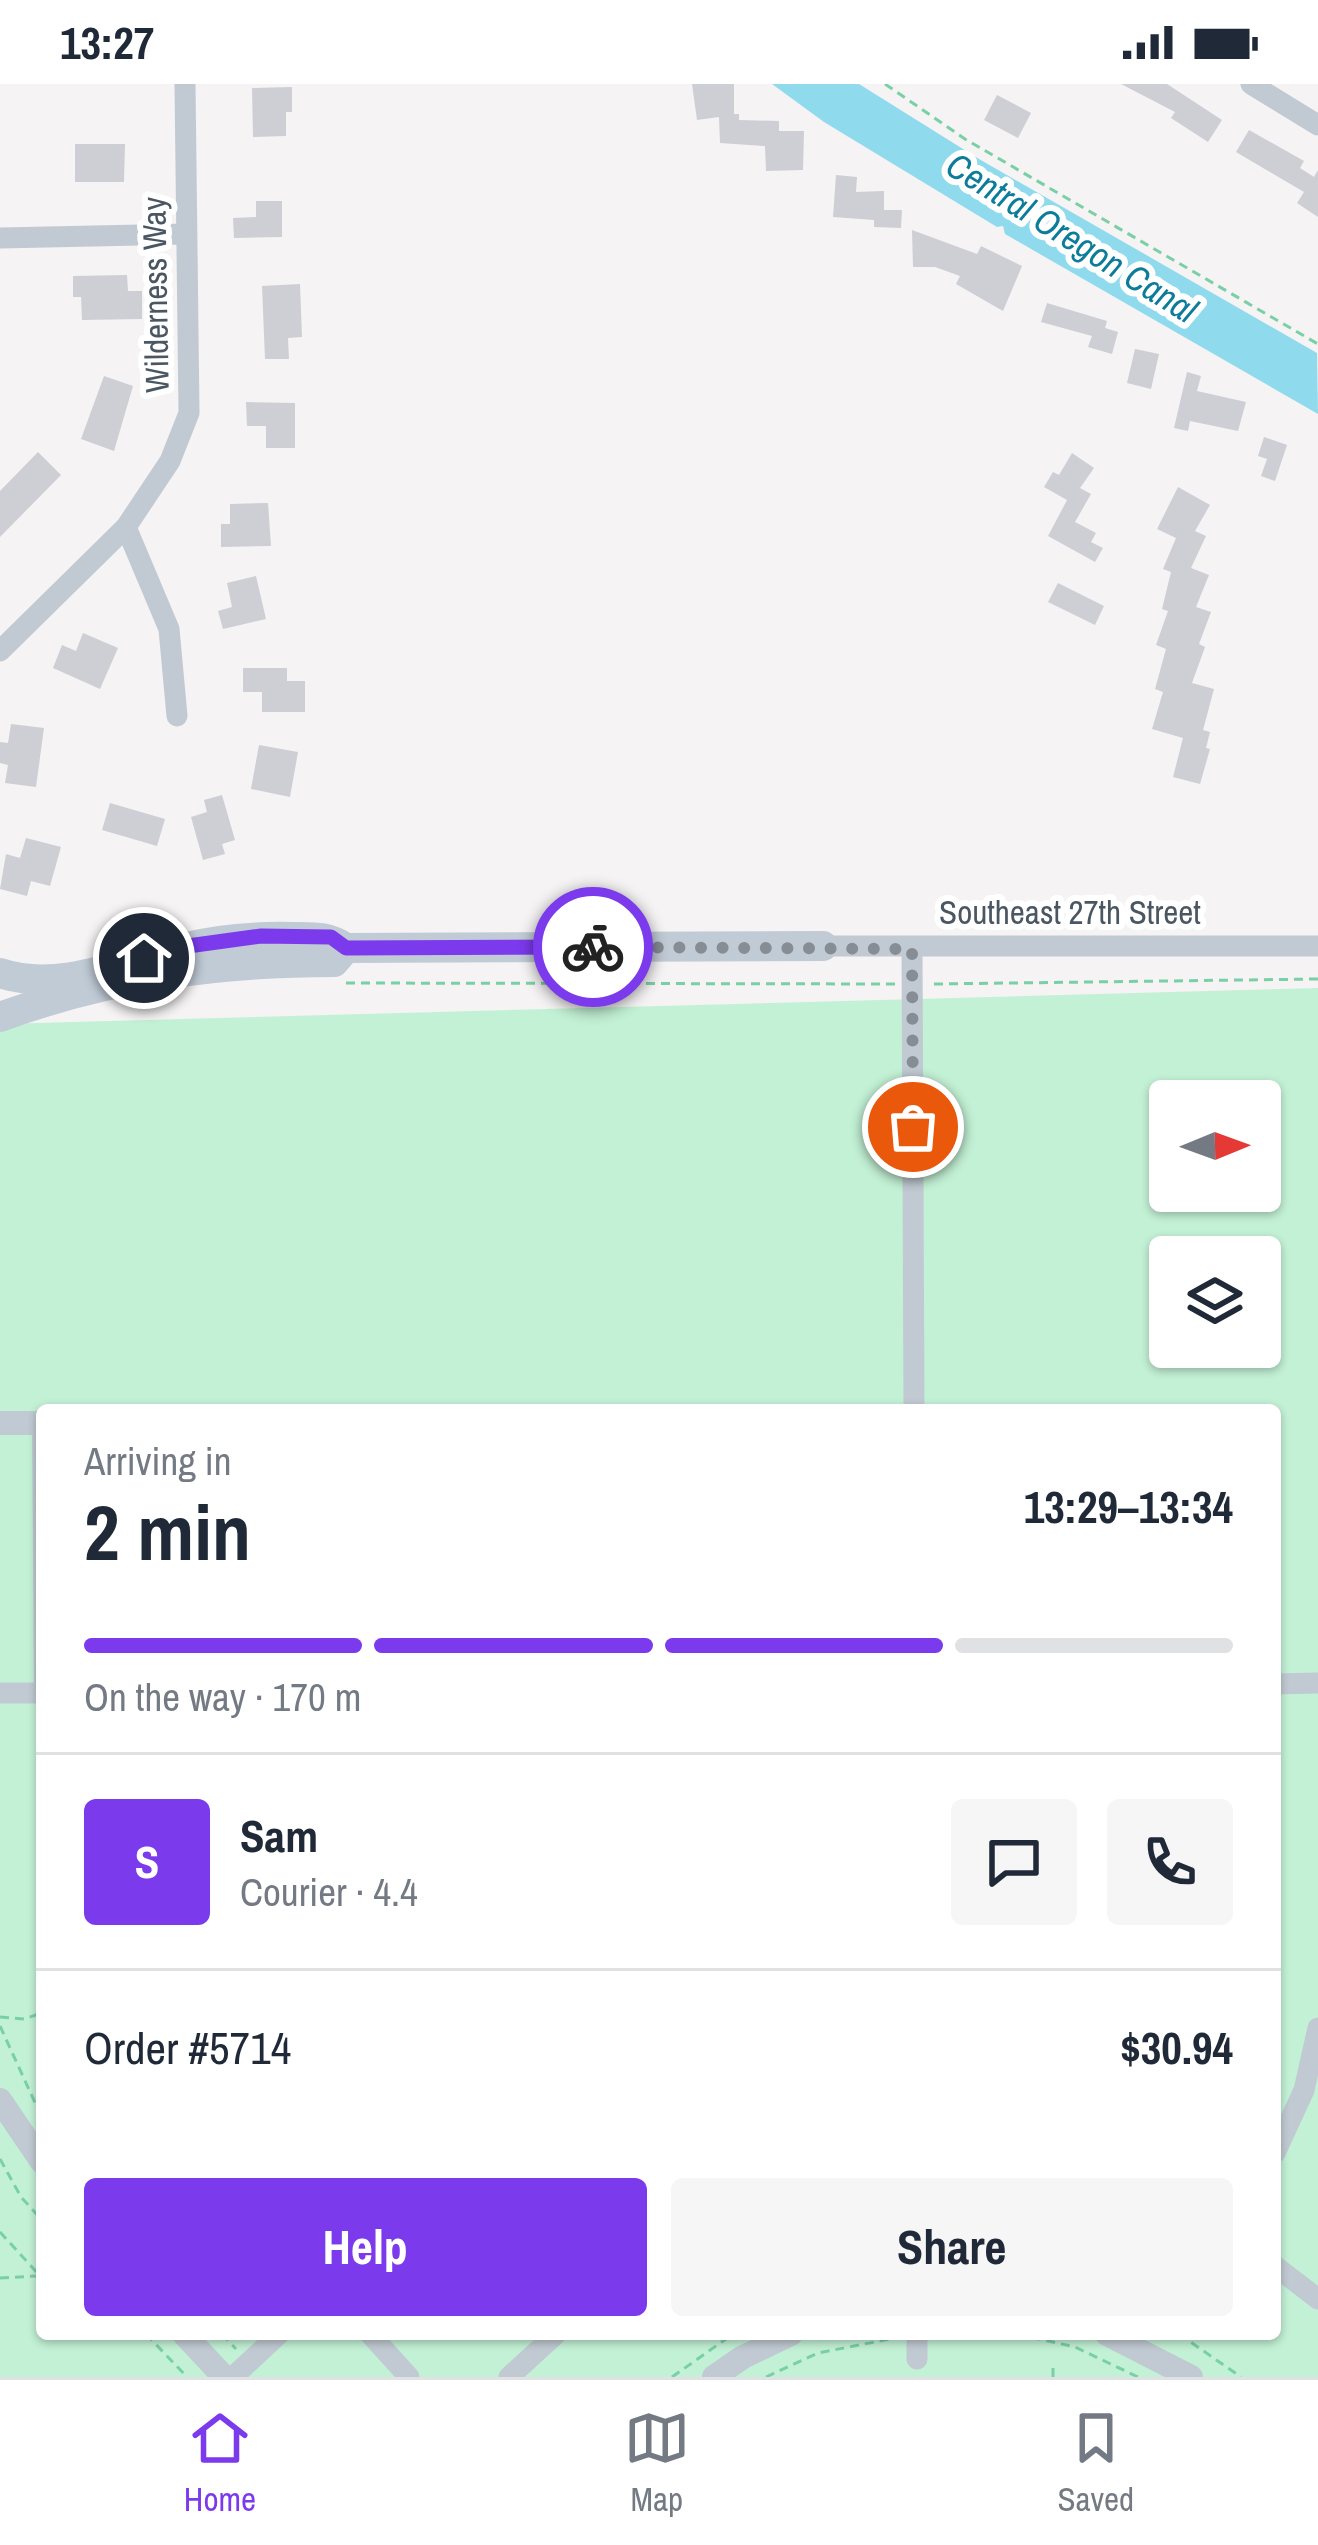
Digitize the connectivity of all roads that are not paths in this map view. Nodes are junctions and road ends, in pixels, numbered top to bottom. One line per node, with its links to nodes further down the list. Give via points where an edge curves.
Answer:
1 (185, 84): 4 (street, Wilderness Way)
2 (1251, 84): 3 (street)
3 (1318, 124)
4 (188, 234): 5 (street); 6 (street, Wilderness Way, via 189,413 170,461)
5 (0, 238)
6 (126, 527): 7 (street, Wilderness Way); 8 (street, via 169,628)
7 (0, 651)
8 (177, 716)
9 (823, 946): 11 (main road); 12 (street, Southeast 27th Street)
10 (1318, 946): 12 (street, Southeast 27th Street)
11 (346, 948): 13 (main road, via 331,937 261,936 50,981); 14 (main road, via 334,962 246,962 118,982)
12 (912, 949): 15 (street)
13 (0, 973)
14 (0, 1017)
15 (914, 1404)
16 (0, 1423): 17 (street)
17 (36, 1423)
18 (1318, 1683): 19 (street)
19 (1281, 1684)
20 (0, 1693): 21 (street)
21 (36, 1693)
22 (1318, 2028): 24 (street, via 1304,2090)
23 (0, 2099): 25 (street)
24 (1281, 2140)
25 (36, 2153)
26 (1281, 2271): 27 (street)
27 (1318, 2299)
28 (190, 2340): 34 (street)
29 (272, 2340): 34 (street)
30 (375, 2340): 35 (street)
31 (549, 2340): 36 (street)
32 (778, 2340): 37 (street)
33 (1119, 2340): 38 (street)
34 (228, 2377)
35 (409, 2377)
36 (509, 2377)
37 (714, 2377)
38 (1191, 2377)

